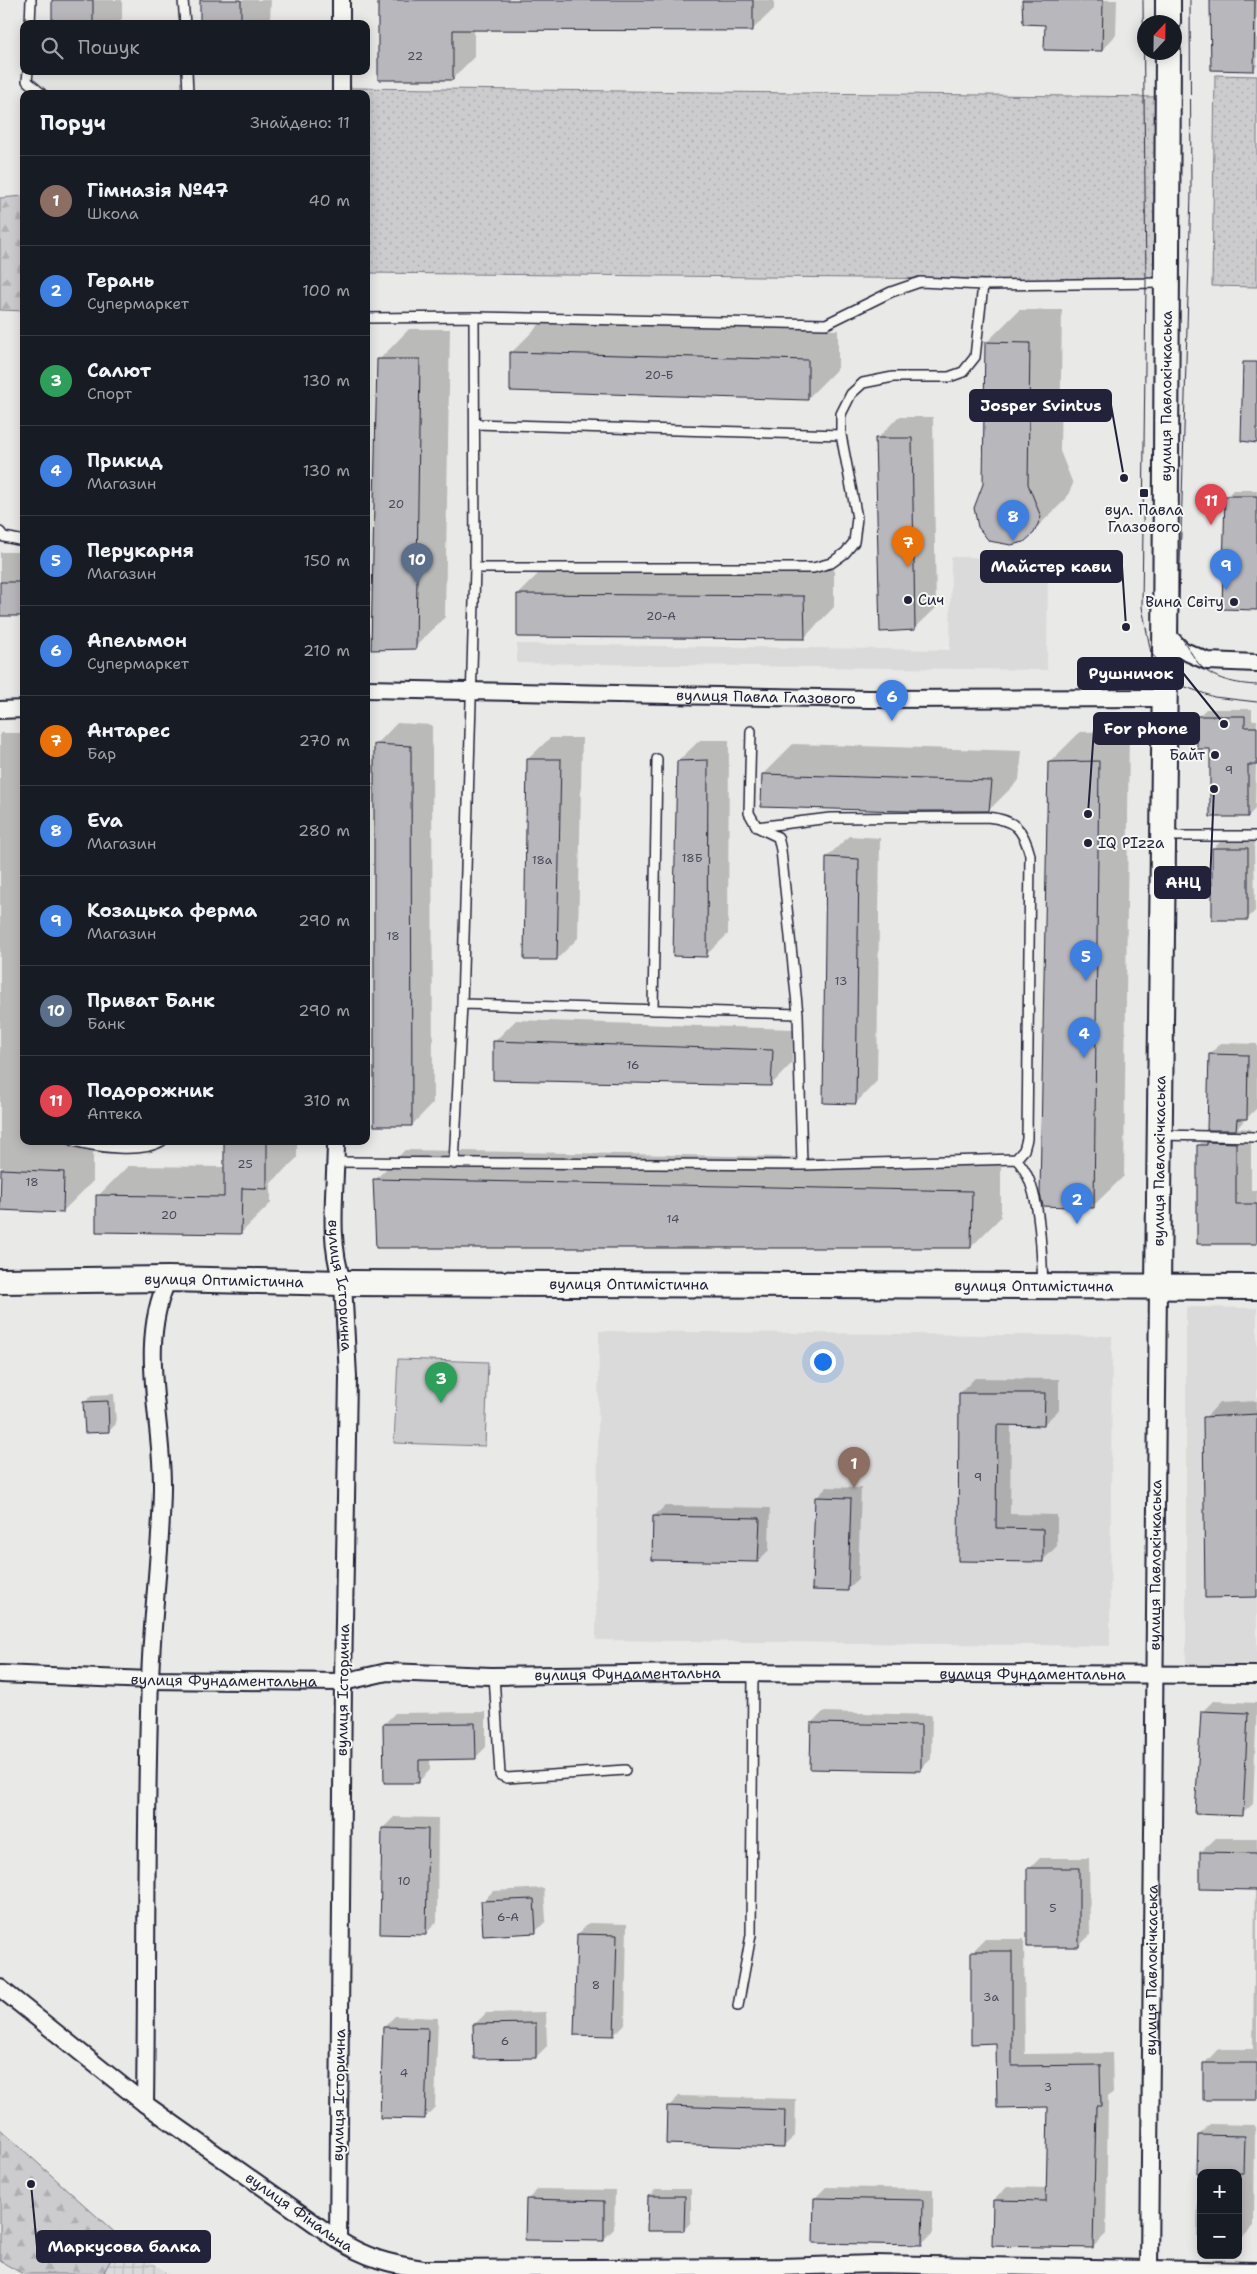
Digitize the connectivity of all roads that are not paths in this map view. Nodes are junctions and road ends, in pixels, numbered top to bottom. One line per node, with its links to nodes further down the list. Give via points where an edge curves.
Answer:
1 (31, 0): 6 (lane)
2 (184, 0): 7 (lane)
3 (341, 0): 8 (street)
4 (1168, 0): 5 (street)
5 (1168, 15)
6 (30, 20)
7 (185, 20)
8 (341, 20)
9 (1168, 60): 16 (street, вулиця Павлокічкаська)
10 (28, 75): 13 (lane, via 27,81)
11 (187, 75): 14 (lane)
12 (341, 75): 15 (street)
13 (37, 90)
14 (188, 90)
15 (341, 90)
16 (1166, 283): 17 (lane); 25 (street, вулиця Павлокічкаська)
17 (983, 285): 18 (lane, via 920,282 826,324); 21 (lane, via 975,357 963,372 949,377 893,377 863,383 851,394 841,414)
18 (474, 316): 19 (lane); 20 (lane)
19 (370, 318)
20 (475, 424): 21 (lane); 24 (lane)
21 (841, 435): 24 (lane, via 857,518 854,542 830,563 813,568)
22 (0, 532): 23 (lane, via 4,537)
23 (20, 540)
24 (475, 568): 28 (lane)
25 (1165, 633): 26 (street, via 1182,650 1208,661); 29 (street, вулиця Павлокічкаська)
26 (1257, 663)
27 (370, 689): 28 (street, вулиця Павла Глазового)
28 (470, 689): 29 (street, вулиця Павла Глазового, via 869,698); 37 (lane)
29 (1164, 698): 35 (street, вулиця Павлокічкаська)
30 (20, 709): 31 (street)
31 (0, 710)
32 (751, 731): 34 (lane, via 749,813)
33 (657, 759): 38 (lane)
34 (757, 827): 39 (lane, via 778,837 781,850); 45 (lane, via 837,817 987,817 1004,818 1025,836 1030,855 1027,1139 1024,1150)
35 (1163, 836): 36 (lane); 40 (street, вулиця Павлокічкаська)
36 (1257, 836)
37 (462, 1004): 38 (lane); 47 (lane)
38 (653, 1010): 39 (lane)
39 (798, 1014): 48 (lane)
40 (1160, 1135): 41 (lane); 53 (street, вулиця Павлокічкаська)
41 (1257, 1137)
42 (89, 1145): 43 (lane)
43 (149, 1145)
44 (336, 1145): 46 (street, вулиця Історична)
45 (1016, 1159): 48 (lane); 52 (lane, via 1035,1199 1040,1229)
46 (336, 1162): 47 (lane); 51 (street, вулиця Історична, via 335,1245)
47 (454, 1164): 48 (lane)
48 (802, 1165)
49 (168, 1279): 50 (street, вулиця Оптимістична); 51 (street, вулиця Оптимістична); 60 (street, via 156,1311 154,1344 154,1390 162,1488)
50 (0, 1281)
51 (343, 1283): 52 (street, вулиця Оптимістична); 61 (street, вулиця Історична, via 348,1378)
52 (1042, 1286): 53 (street, вулиця Оптимістична)
53 (1158, 1286): 54 (street, вулиця Оптимістична); 57 (street, вулиця Павлокічкаська)
54 (1257, 1288)
55 (0, 1674): 60 (street, вулиця Фундаментальна)
56 (753, 1674): 57 (street, вулиця Фундаментальна); 58 (street, вулиця Фундаментальна); 64 (lane, via 751,1935)
57 (1154, 1674): 59 (street, вулиця Фундаментальна); 67 (street, вулиця Павлокічкаська)
58 (494, 1675): 61 (street, вулиця Фундаментальна, via 388,1672); 62 (lane, via 500,1774 507,1778)
59 (1257, 1675)
60 (150, 1680): 61 (street, вулиця Фундаментальна); 65 (street)
61 (343, 1682): 66 (street, вулиця Історична)
62 (626, 1770)
63 (0, 1988): 65 (street, вулиця Фінальна)
64 (738, 2006)
65 (145, 2104): 66 (street, вулиця Фінальна)
66 (338, 2240): 67 (street, вулиця Фінальна, via 359,2253 391,2264 423,2269 873,2264)
67 (1148, 2269): 68 (street, вулиця Фінальна)
68 (1257, 2271)

